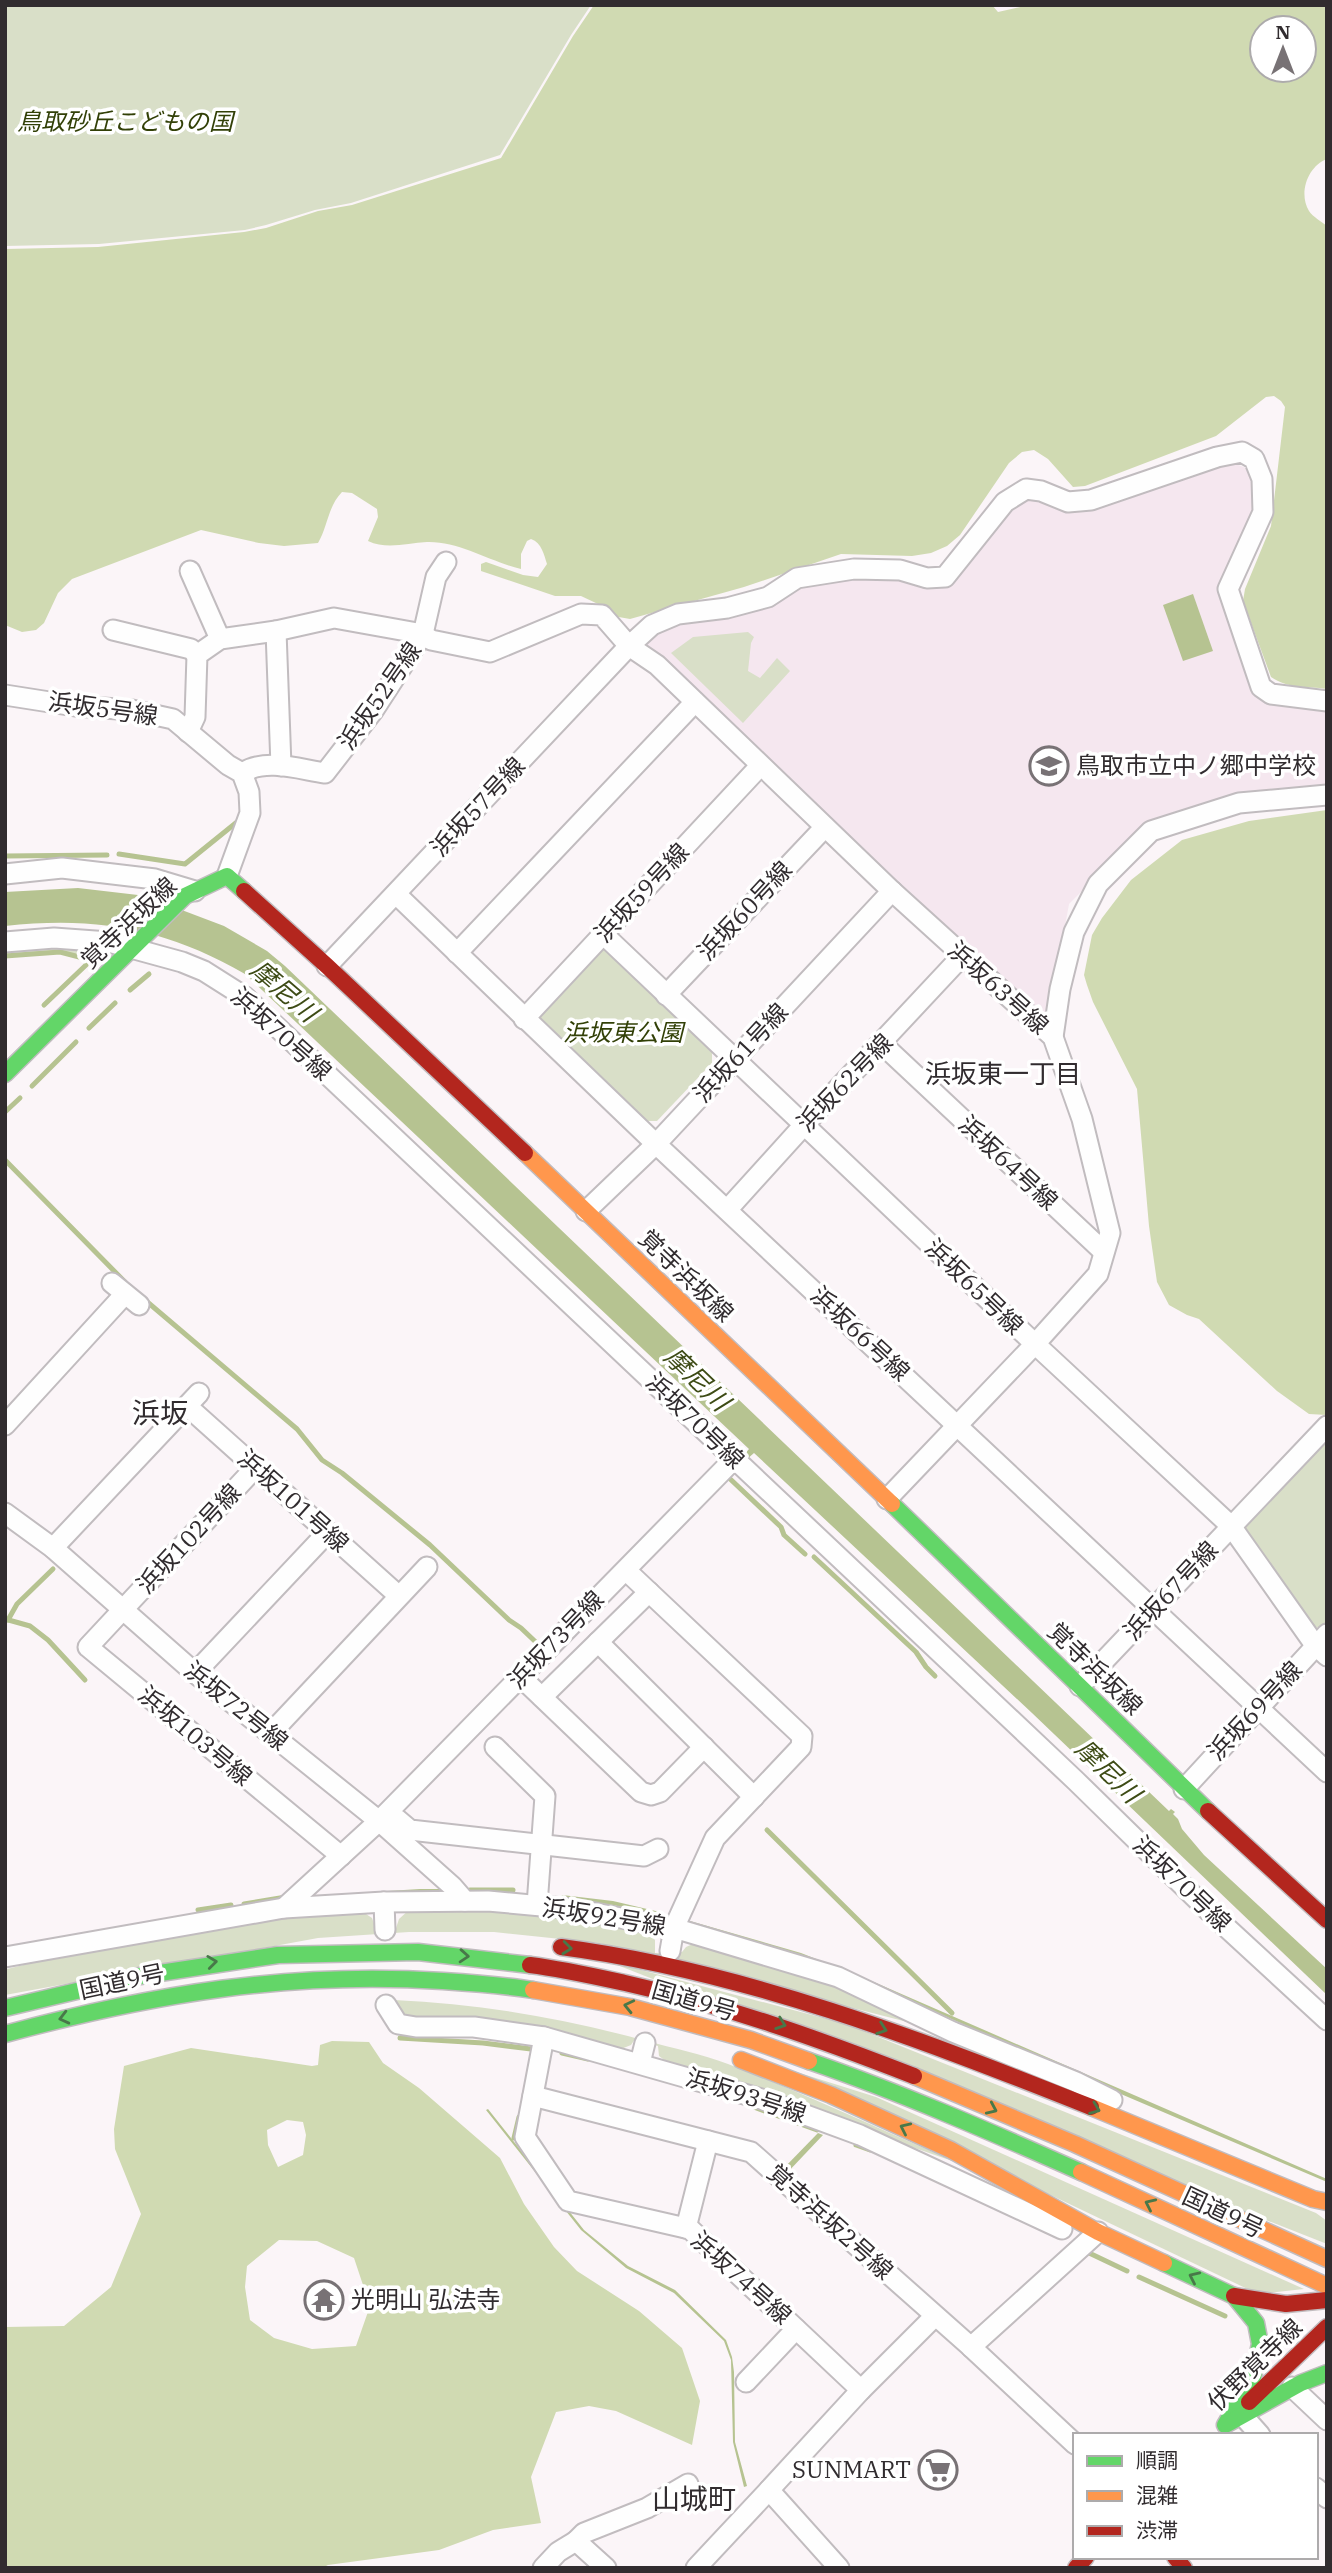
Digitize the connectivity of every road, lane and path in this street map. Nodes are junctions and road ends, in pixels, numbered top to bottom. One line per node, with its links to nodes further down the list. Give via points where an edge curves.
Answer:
1 (446, 562): 5 (street, via 436,577)
2 (190, 570): 6 (street)
3 (113, 630): 8 (street, via 191,649)
4 (276, 631): 5 (street, 浜坂52号線, via 334,618); 6 (street, 浜坂52号線); 13 (street)
5 (424, 634): 7 (street, 浜坂63号線, via 431,640 490,652 581,614 602,615); 13 (street, 浜坂52号線, via 325,773)
6 (220, 639): 8 (street, 浜坂52号線)
7 (629, 646): 10 (street, 浜坂57号線, via 652,625 678,614 768,597 797,578 854,569 945,577 1005,502 1026,489 1068,502 1091,500 1242,452 1254,459 1262,479 1263,512 1228,589 1261,687 1272,694); 11 (street, 浜坂63号線, via 657,665); 22 (street, 浜坂57号線)
8 (197, 655): 12 (street, via 195,717)
9 (5, 695): 12 (street, 浜坂5号線, via 132,710 173,719)
10 (1327, 701)
11 (695, 702): 14 (street, 浜坂63号線); 26 (street)
12 (188, 732): 15 (street, 浜坂5号線)
13 (281, 766): 15 (street, 浜坂52号線, via 253,766)
14 (760, 766): 17 (street, 浜坂63号線); 23 (street, 浜坂59号線)
15 (242, 773): 19 (street, via 250,813)
16 (1327, 795): 31 (street, via 1239,803 1152,831 1098,884 1074,932)
17 (825, 827): 20 (street, 浜坂63号線); 29 (street, 浜坂60号線)
18 (5, 874): 21 (street, via 62,868 155,879)
19 (227, 876): 21 (main road, 覚寺浜坂線); 28 (main road, 覚寺浜坂線)
20 (892, 891): 27 (street, 浜坂63号線); 33 (street, 浜坂61号線)
21 (190, 894): 25 (main road, 覚寺浜坂線)
22 (396, 894): 26 (street, 浜坂66号線); 28 (street, 浜坂57号線)
23 (603, 934): 29 (street, 浜坂65号線); 30 (street, 浜坂59号線)
24 (5, 942): 25 (street, 浜坂70号線, via 54,938)
25 (139, 944): 34 (main road, 覚寺浜坂線); 45 (street, 浜坂70号線, via 204,971 245,997)
26 (457, 953): 30 (street, 浜坂66号線)
27 (963, 956): 31 (street, 浜坂63号線); 32 (street, 浜坂62号線)
28 (327, 966): 38 (main road, 覚寺浜坂線)
29 (666, 995): 33 (street, 浜坂65号線)
30 (524, 1019): 36 (street, 浜坂66号線)
31 (1053, 1037): 39 (street, 浜坂63号線, via 1082,1119 1110,1233)
32 (882, 1044): 35 (street, 浜坂62号線); 39 (street, 浜坂64号線)
33 (735, 1061): 35 (street, 浜坂65号線); 36 (street, 浜坂61号線)
34 (5, 1074)
35 (804, 1125): 37 (street, 浜坂62号線); 41 (street, 浜坂65号線)
36 (656, 1144): 37 (street, 浜坂66号線); 38 (street, 浜坂61号線)
37 (727, 1210): 43 (street, 浜坂66号線)
38 (586, 1212): 47 (main road, 覚寺浜坂線)
39 (1104, 1252): 41 (street, 浜坂63号線, via 1098,1274)
40 (125, 1294): 42 (street)
41 (1035, 1344): 43 (street, 浜坂63号線); 49 (street, 浜坂65号線)
42 (5, 1425)
43 (957, 1425): 47 (street, 浜坂63号線); 57 (street, 浜坂66号線)
44 (1327, 1426): 49 (street, 浜坂67号線)
45 (734, 1459): 69 (street, 浜坂73号線); 89 (street, 浜坂70号線)
46 (255, 1468): 50 (street, 浜坂101号線); 51 (street, 浜坂101号線, via 193,1400); 56 (street, 浜坂102号線)
47 (887, 1499): 61 (main road, 覚寺浜坂線)
48 (5, 1513): 51 (street, 浜坂72号線)
49 (1231, 1526): 57 (street, 浜坂67号線); 59 (street, 浜坂65号線)
50 (328, 1532): 55 (street, 浜坂101号線); 60 (street)
51 (53, 1548): 56 (street, 浜坂72号線)
52 (427, 1567): 55 (street)
53 (632, 1576): 54 (street)
54 (649, 1592): 58 (street); 68 (street, via 802,1736 801,1747)
55 (399, 1596): 63 (street)
56 (122, 1610): 60 (street, 浜坂72号線); 72 (street, 浜坂103号線, via 88,1647)
57 (1154, 1610): 61 (street, 浜坂67号線); 62 (street, 浜坂66号線)
58 (598, 1642): 65 (street); 65 (street, via 535,1691 641,1793 650,1796 660,1792)
59 (1323, 1645): 62 (street, 浜坂69号線)
60 (195, 1673): 63 (street, 浜坂72号線)
61 (1080, 1686): 67 (main road, 覚寺浜坂線)
62 (1259, 1708): 66 (street, 浜坂66号線); 67 (street, 浜坂69号線)
63 (270, 1734): 69 (street, 浜坂72号線)
64 (495, 1747): 70 (street, via 545,1796)
65 (704, 1747): 68 (street)
66 (1327, 1772)
67 (1184, 1789): 77 (main road, 覚寺浜坂線)
68 (754, 1797): 78 (street, via 715,1838)
69 (388, 1820): 70 (street, via 410,1830); 72 (street, 浜坂73号線); 73 (street, 浜坂72号線)
70 (542, 1845): 71 (street, via 644,1856); 75 (street)
71 (658, 1849)
72 (341, 1856): 76 (street, 浜坂73号線)
73 (465, 1901): 74 (street, 浜坂92号線); 75 (street, 浜坂92号線)
74 (384, 1902): 76 (street, 浜坂92号線); 79 (street)
75 (537, 1905): 78 (street, 浜坂92号線)
76 (284, 1908): 84 (street, 浜坂92号線)
77 (1327, 1920)
78 (674, 1928): 82 (street); 96 (street, 浜坂92号線, via 838,1977 1121,2104)
79 (385, 1930)
80 (477, 1942): 83 (main road, via 376,1943)
81 (551, 1946): 96 (main road, one-way to 96, via 669,1965 774,1994 933,2047)
82 (670, 1951)
83 (279, 1955): 87 (main road, 国道9号, one-way to 83, via 163,1969); 102 (main road, 国道9号, one-way to 102, via 402,1953 515,1961 715,2003 905,2071)
84 (5, 1957)
85 (282, 1980): 88 (main road, via 486,1998); 90 (main road, 国道9号, one-way to 90, via 177,1993); 103 (main road, 国道9号, one-way to 85, via 928,2105 794,2055 671,2017 575,1995 481,1982 382,1977)
86 (386, 2005): 91 (street, 浜坂93号線, via 398,2024)
87 (5, 2008)
88 (580, 2015)
89 (1327, 2020)
90 (5, 2034)
91 (544, 2036): 94 (street, 浜坂93号線); 95 (street, 浜坂74号線)
92 (649, 2037): 94 (street)
93 (723, 2055): 101 (main road, one-way to 93, via 900,2126)
94 (640, 2063): 101 (street, 浜坂93号線, via 765,2100 860,2135 1062,2228)
95 (533, 2096): 97 (street, 覚寺浜坂2号線); 100 (street, 浜坂74号線, via 525,2137 568,2201)
96 (1163, 2136): 98 (main road)
97 (708, 2141): 100 (street); 106 (street, 覚寺浜坂2号線, via 751,2152)
98 (1320, 2200): 99 (main road)
99 (1327, 2210)
100 (686, 2228): 108 (street, 浜坂74号線)
101 (1098, 2232): 104 (main road, one-way to 101); 109 (street)
102 (1327, 2259)
103 (1327, 2286)
104 (1234, 2296): 105 (main road, via 1286,2304); 116 (main road, via 1256,2323 1260,2344 1253,2377)
105 (1327, 2300)
106 (935, 2316): 109 (street, 覚寺浜坂2号線); 113 (street)
107 (1327, 2327): 116 (main road, 伏野覚寺線)
108 (796, 2329): 111 (street); 113 (street, 浜坂74号線)
109 (971, 2347): 118 (street, 覚寺浜坂2号線)
110 (1327, 2373): 112 (main road)
111 (746, 2382)
112 (1292, 2387): 114 (main road); 115 (street)
113 (861, 2390): 120 (street)
114 (1244, 2417): 116 (main road); 117 (street)
115 (1327, 2420)
116 (1220, 2430)
117 (1258, 2433)
118 (1073, 2442)
119 (688, 2484): 121 (street, via 647,2508 583,2533)
120 (769, 2490): 124 (street); 125 (street)
121 (576, 2541): 122 (street); 123 (street)
122 (543, 2568)
123 (606, 2568)
124 (696, 2568)
125 (839, 2568)

